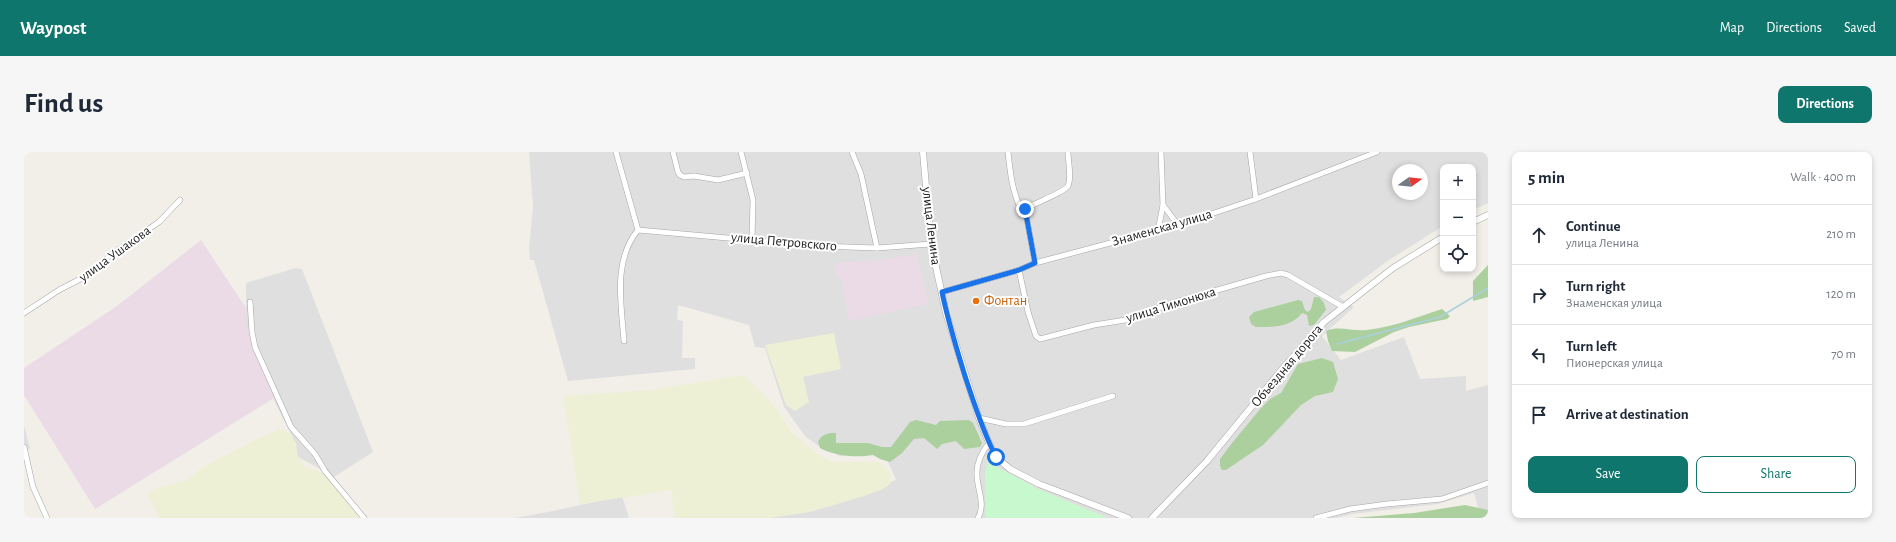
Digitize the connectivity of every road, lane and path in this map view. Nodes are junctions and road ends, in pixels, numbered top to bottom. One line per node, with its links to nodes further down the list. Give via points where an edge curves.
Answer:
1 (616, 152): 19 (street)
2 (673, 152): 11 (street, via 678,172 684,177 718,180)
3 (742, 152): 11 (street)
4 (852, 152): 24 (street, via 861,174)
5 (923, 152): 23 (street, улица Ленина)
6 (1008, 152): 15 (street, via 1016,199 1020,207)
7 (1068, 152): 15 (street, via 1069,185 1066,190)
8 (1161, 152): 14 (street)
9 (1250, 152): 12 (street)
10 (1374, 153): 12 (street, Знаменская улица)
11 (747, 173): 21 (street, via 753,200)
12 (1256, 199): 18 (street, Знаменская улица)
13 (180, 200): 30 (street, улица Ушакова, via 159,222 112,254 90,274)
14 (1163, 205): 18 (street); 20 (street)
15 (1025, 209): 25 (street)
16 (1488, 215): 17 (street)
17 (1476, 221)
18 (1178, 225): 20 (street, Знаменская улица)
19 (638, 230): 21 (street, улица Петровского); 31 (street, via 630,240 623,258 621,295)
20 (1158, 232): 25 (street, Знаменская улица)
21 (752, 239): 24 (street, улица Петровского, via 818,246)
22 (1440, 240): 29 (street, Объездная дорога, via 1393,268)
23 (931, 244): 24 (street, улица Петровского); 27 (street, улица Ленина)
24 (877, 248)
25 (1035, 263): 26 (street, Знаменская улица)
26 (1019, 270): 27 (street, Знаменская улица); 29 (street, улица Тимонюка, via 1028,312 1036,336 1040,339 1094,325 1132,319 1169,304 1281,273)
27 (942, 292): 33 (street, улица Ленина, via 949,327)
28 (250, 302): 38 (street, via 255,347 291,427)
29 (1343, 307): 41 (street, Объездная дорога, via 1310,337 1207,462)
30 (24, 313)
31 (624, 341)
32 (1113, 396): 33 (street, via 1024,424 1006,424)
33 (979, 418): 34 (street, улица Ленина)
34 (989, 443): 39 (street, via 982,451 978,464 977,474 982,503); 40 (street, улица Ленина, via 996,457 1010,469 1039,484)
35 (24, 447): 37 (street, via 33,487)
36 (1488, 484): 42 (street, via 1442,500 1358,508)
37 (47, 518)
38 (364, 518)
39 (978, 518)
40 (1128, 518)
41 (1152, 518)
42 (1316, 518)

